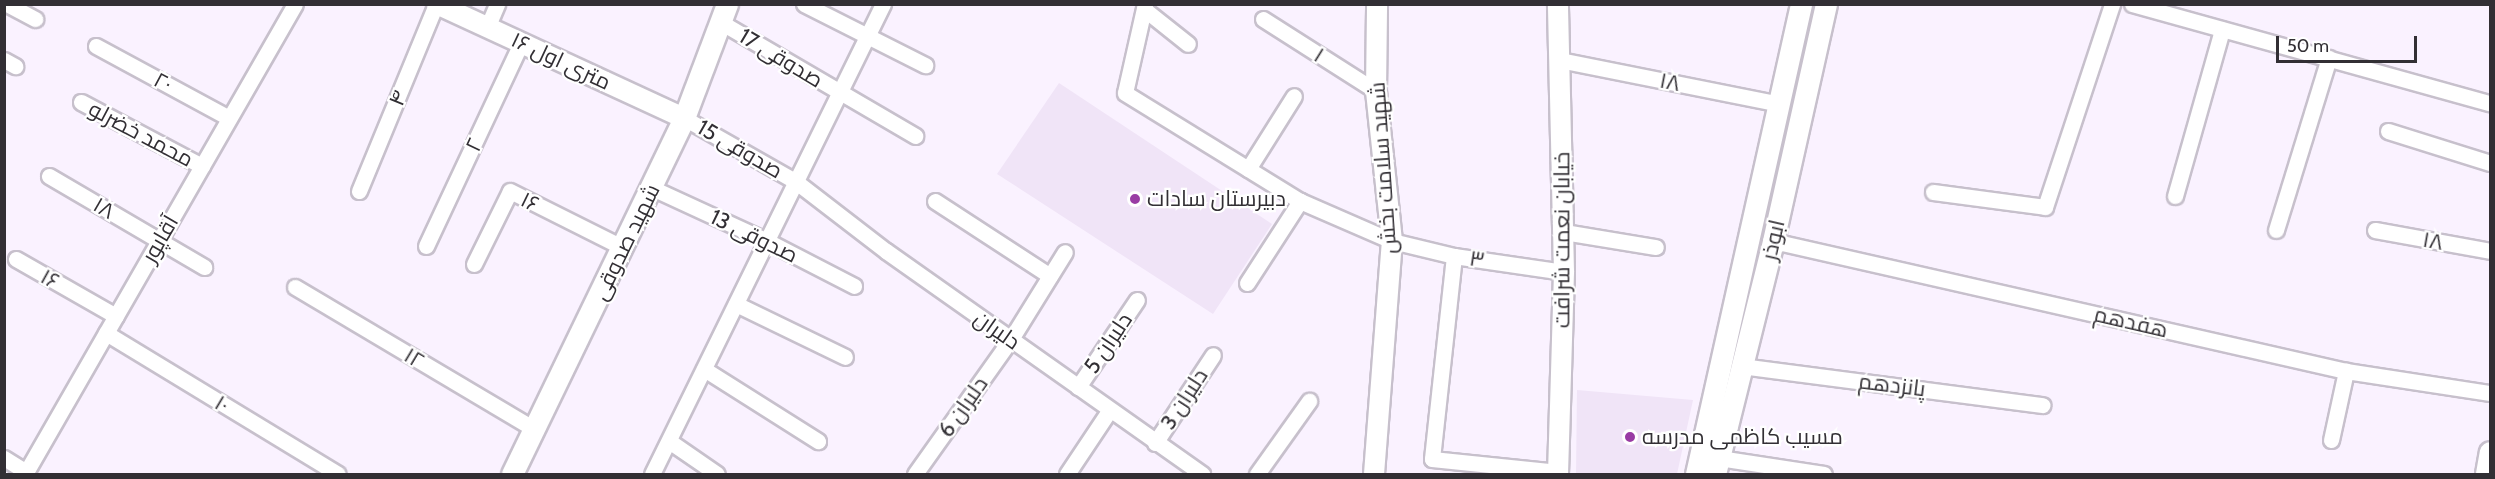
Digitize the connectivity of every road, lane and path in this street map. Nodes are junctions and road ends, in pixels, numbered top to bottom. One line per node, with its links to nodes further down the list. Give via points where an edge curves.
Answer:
1 (7, 4): 15 (street)
2 (295, 4): 32 (street, آقاپور)
3 (437, 4): 17 (street, ۱۶ متری اول); 42 (street, ۴)
4 (497, 4): 17 (street)
5 (804, 4): 19 (street)
6 (883, 4): 19 (street)
7 (1377, 4): 26 (street, شهید سلامت بخش)
8 (1558, 4): 24 (street, خیابان نعمت شرافت)
9 (1801, 4): 31 (main road, ابوذر)
10 (1826, 4): 52 (main road, ابوذر)
11 (2112, 4): 43 (street, via 2045,207)
12 (2132, 4): 18 (street)
13 (1145, 7): 21 (street); 38 (street, ۳, via 1125,93)
14 (724, 14): 27 (street, صدوقی 17); 33 (main road, شهید صدوقی)
15 (35, 19)
16 (1263, 19): 26 (street, ۱)
17 (487, 27): 20 (street, ۱۶ متری اول)
18 (2222, 30): 23 (street); 44 (street)
19 (868, 36): 25 (street); 27 (street)
20 (521, 43): 33 (street, ۱۶ متری اول); 54 (street, ۲)
21 (1188, 44)
22 (96, 46): 32 (street, ۲۰)
23 (2329, 58): 30 (street); 47 (street)
24 (1560, 60): 31 (street, ۱۸); 49 (street, خیابان نعمت شرافت)
25 (925, 65)
26 (1376, 91): 53 (street, شهید سلامت بخش)
27 (840, 93): 35 (street, صدوقی 17); 40 (street)
28 (1294, 96): 38 (street)
29 (81, 102): 37 (street, محمد خضرلو)
30 (2490, 103)
31 (1780, 104): 102 (main road, ابوذر)
32 (230, 118): 37 (street, آقاپور)
33 (684, 118): 40 (street, صدوقی 15); 41 (main road, شهید صدوقی)
34 (2388, 132): 36 (street)
35 (915, 136)
36 (2490, 163)
37 (202, 166): 50 (street, آقاپور)
38 (1248, 169): 46 (street, ۳)
39 (50, 176): 50 (street, ۱۸)
40 (795, 181): 51 (street); 72 (street, دلیران)
41 (652, 188): 51 (street, صدوقی 13); 56 (main road, شهید صدوقی)
42 (359, 191)
43 (1933, 192)
44 (2175, 196)
45 (935, 201): 64 (street)
46 (1300, 201): 53 (street, ۳); 65 (street)
47 (2276, 230)
48 (2375, 230): 57 (street, ۱۸)
49 (1564, 232): 55 (street); 63 (street, خیابان نعمت شرافت)
50 (159, 240): 62 (street, ۱۸); 70 (street, آقاپور)
51 (767, 241): 66 (street, صدوقی 13); 69 (street)
52 (1773, 241): 75 (main road, ابوذر); 77 (street, هفدهم)
53 (1392, 242): 59 (street, ۳); 101 (street, شهید سلامت بخش)
54 (426, 246)
55 (1656, 247)
56 (624, 248): 61 (street, ۱۶, via 510,191); 83 (main road, شهید صدوقی)
57 (2490, 251)
58 (1065, 252): 64 (street, دلیران 6)
59 (1454, 256): 63 (street, ۳); 93 (street, via 1432,459)
60 (16, 259): 70 (street, ۱۶)
61 (474, 264)
62 (204, 267)
63 (1564, 272): 93 (street, خیابان نعمت شرافت)
64 (1050, 276): 72 (street, دلیران 6)
65 (1247, 283)
66 (854, 286)
67 (295, 287): 83 (street, ۱۲)
68 (1137, 300): 78 (street, دلیران 5)
69 (736, 304): 74 (street); 76 (street)
70 (116, 316): 71 (street, آقاپور)
71 (106, 333): 92 (street, آقاپور); 94 (street, ۱۰)
72 (1011, 339): 78 (street, دلیران); 98 (street, دلیران 6)
73 (1213, 354): 87 (street, دلیران 3)
74 (844, 357)
75 (1741, 366): 81 (street, پانزدهم); 90 (main road, ابوذر)
76 (704, 369): 85 (street); 86 (street)
77 (2346, 370): 79 (street, هفدهم); 84 (street)
78 (1078, 387): 82 (street, دلیران)
79 (2490, 393)
80 (1309, 401): 100 (street)
81 (2042, 405)
82 (1108, 411): 87 (street, دلیران); 99 (street)
83 (534, 429): 95 (main road, شهید صدوقی)
84 (2331, 440)
85 (669, 441): 96 (street); 97 (street)
86 (818, 441)
87 (1155, 443): 91 (street, دلیران)
88 (2490, 452): 104 (street)
89 (4, 458): 92 (street)
90 (1717, 466): 103 (street)
91 (1194, 472)
92 (26, 473)
93 (1558, 473)
94 (338, 474)
95 (514, 474)
96 (652, 474)
97 (717, 474)
98 (915, 474)
99 (1067, 474)
100 (1257, 474)
101 (1374, 474)
102 (1696, 474)
103 (1824, 474)
104 (2486, 474)

